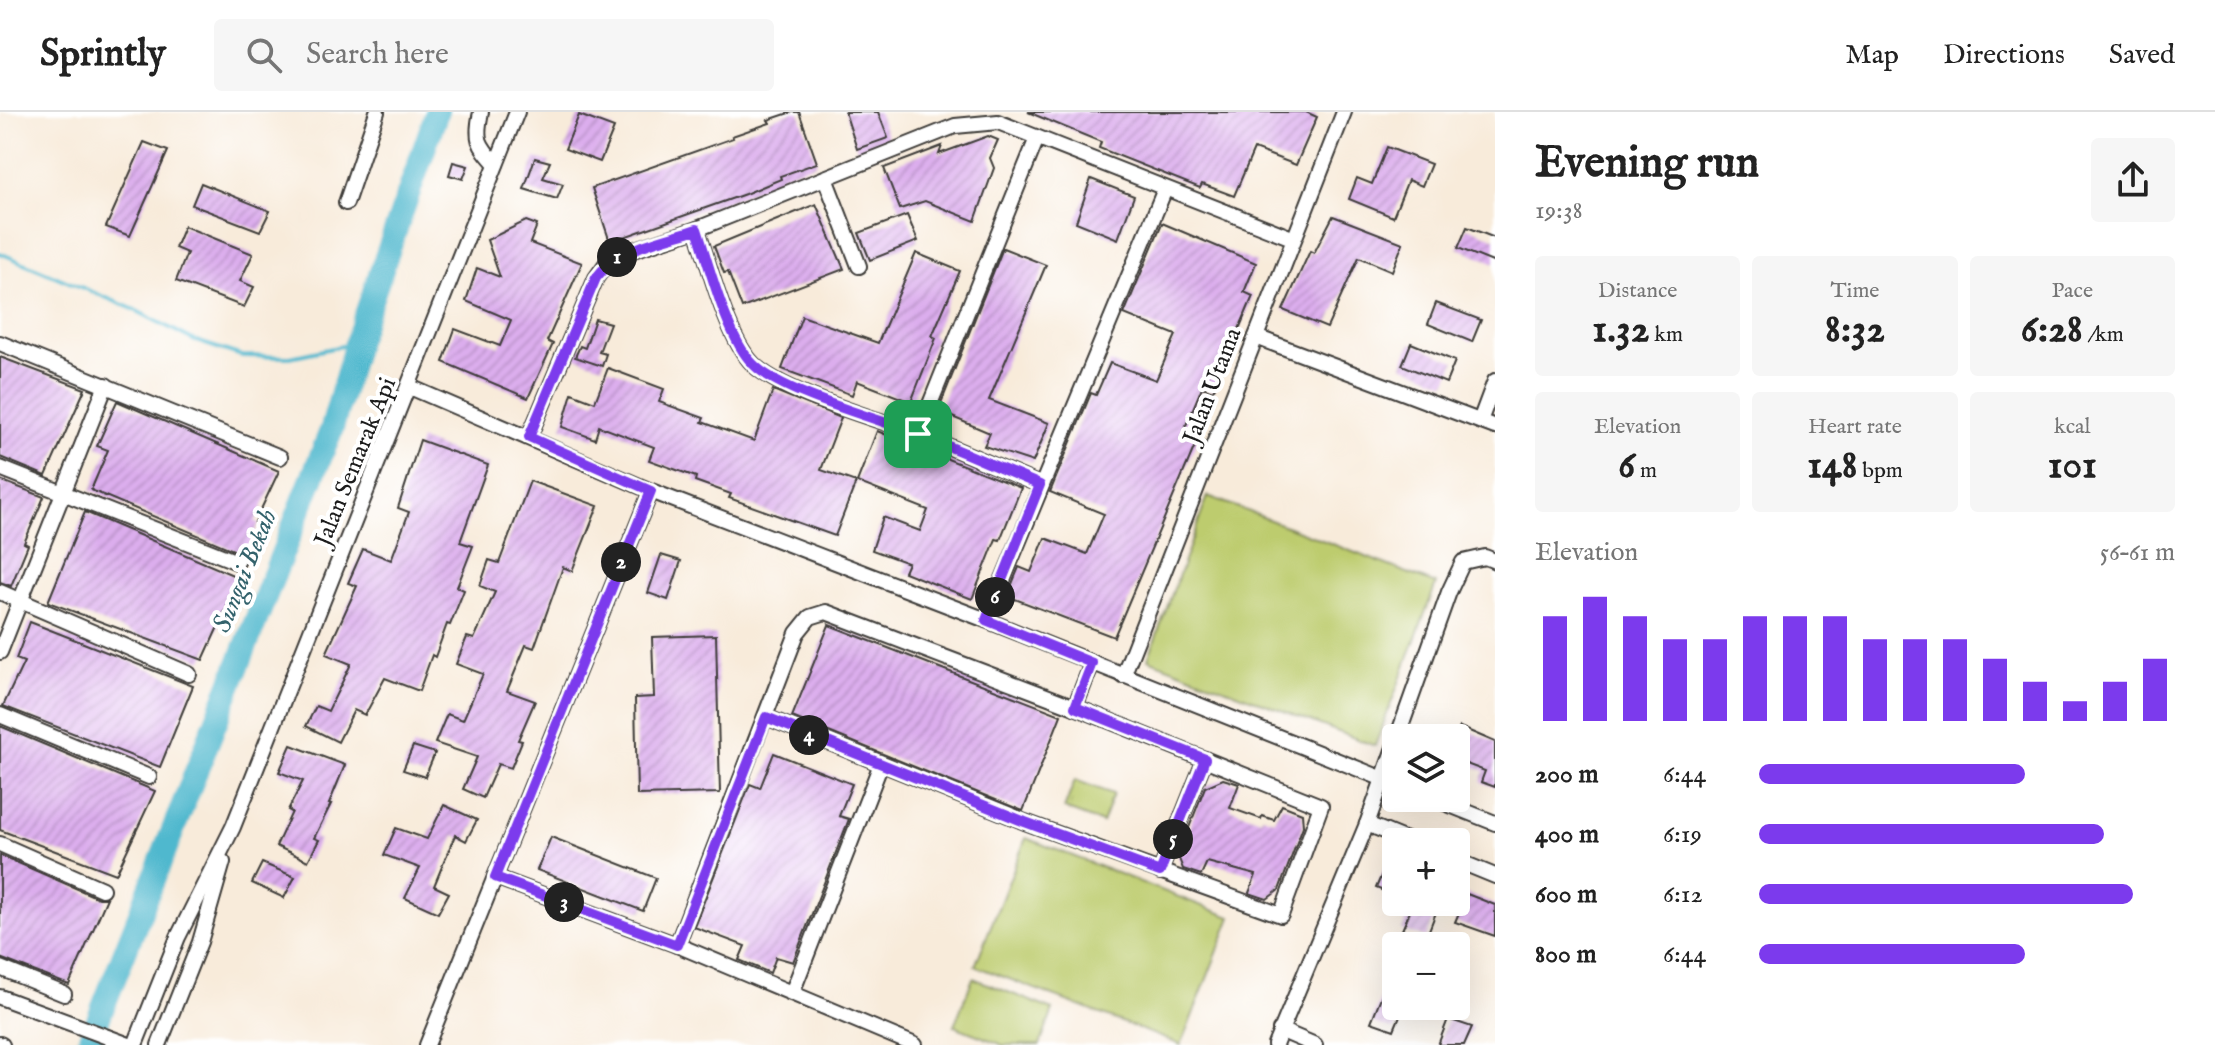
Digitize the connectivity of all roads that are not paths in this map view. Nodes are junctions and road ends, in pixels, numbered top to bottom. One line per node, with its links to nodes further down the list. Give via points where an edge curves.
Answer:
1 (377, 112): 9 (street)
2 (481, 112): 6 (street, via 480,146)
3 (517, 112): 6 (street, Jalan Semarak Api)
4 (1344, 112): 11 (street, Jalan Utama)
5 (1037, 138): 7 (street, via 998,122 955,126); 8 (street); 20 (street)
6 (496, 164): 17 (street, Jalan Semarak Api)
7 (825, 178): 10 (street); 12 (street)
8 (1165, 189): 11 (street); 24 (street)
9 (346, 203)
10 (697, 229): 20 (street, via 730,325 754,366 783,384); 21 (street, via 606,264)
11 (1292, 238): 13 (street, Jalan Utama)
12 (859, 266)
13 (1256, 337): 18 (street); 35 (street, Jalan Utama)
14 (0, 343): 16 (street)
15 (1495, 381): 18 (street)
16 (106, 385): 22 (street); 26 (street)
17 (410, 387): 21 (street); 48 (street, Jalan Semarak Api)
18 (1480, 421): 19 (street)
19 (1495, 427)
20 (918, 434): 24 (street)
21 (529, 437): 25 (street)
22 (280, 457)
23 (0, 468): 26 (street)
24 (1040, 485): 31 (street)
25 (651, 491): 31 (street); 54 (street)
26 (64, 494): 28 (street); 30 (street)
27 (1495, 561): 39 (street, via 1485,557 1463,562)
28 (237, 562)
29 (0, 592): 30 (street)
30 (21, 600): 32 (street); 34 (street)
31 (986, 620): 33 (street)
32 (0, 652)
33 (1092, 663): 35 (street); 36 (street)
34 (189, 674)
35 (1123, 676): 43 (street)
36 (1075, 707): 38 (street, via 826,612 810,617 797,633); 40 (street)
37 (0, 715): 42 (street)
38 (766, 717): 41 (street); 56 (street)
39 (1403, 724)
40 (1205, 759): 52 (street); 52 (street, via 1321,806 1281,915)
41 (881, 764): 52 (street); 58 (street)
42 (149, 777)
43 (1382, 778)
44 (1382, 796): 47 (street)
45 (1467, 812): 46 (street)
46 (1495, 823)
47 (1367, 824): 49 (street); 61 (street)
48 (233, 827): 62 (street, Jalan Semarak Api); 63 (street, Jalan Semarak Api, via 200,942)
49 (1382, 830)
50 (0, 844): 55 (street)
51 (1470, 866): 53 (street)
52 (1160, 872)
53 (1495, 876)
54 (495, 877): 56 (street); 64 (street)
55 (102, 889)
56 (677, 945): 58 (street)
57 (0, 968): 59 (street)
58 (792, 993): 65 (street)
59 (64, 994)
60 (0, 997): 62 (street)
61 (1280, 1030): 66 (street); 67 (street)
62 (126, 1043)
63 (159, 1045)
64 (427, 1045)
65 (915, 1045)
66 (1275, 1045)
67 (1315, 1045)

